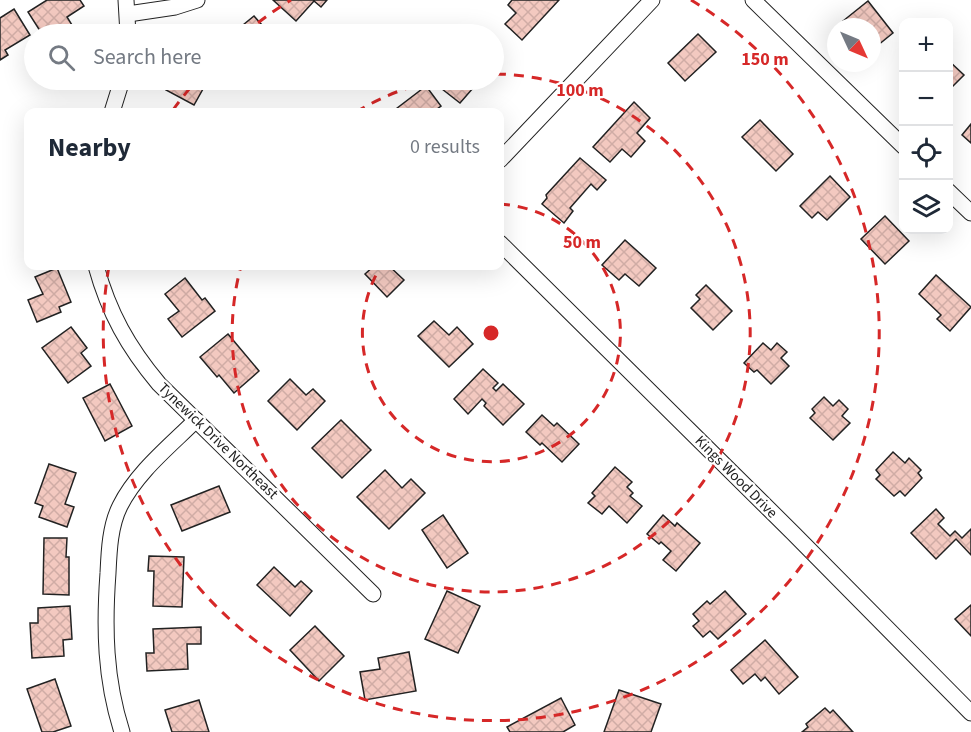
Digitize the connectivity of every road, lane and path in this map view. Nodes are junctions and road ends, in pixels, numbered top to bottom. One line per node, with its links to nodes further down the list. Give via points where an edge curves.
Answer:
1 (197, 0): 4 (street, via 175,7)
2 (652, 0): 9 (street)
3 (753, 0): 8 (street)
4 (127, 7): 5 (street)
5 (128, 24)
6 (119, 90): 7 (street)
7 (113, 108)
8 (899, 143)
9 (504, 156)
10 (953, 196): 11 (street)
11 (971, 213)
12 (504, 247): 16 (street, Kings Wood Drive)
13 (97, 270): 14 (street, Tynewick Drive Northeast, via 118,327 136,358)
14 (196, 420): 15 (street, Tynewick Drive Northeast); 17 (street, via 139,478 115,519 105,632 107,666)
15 (373, 594)
16 (971, 713)
17 (122, 732)

